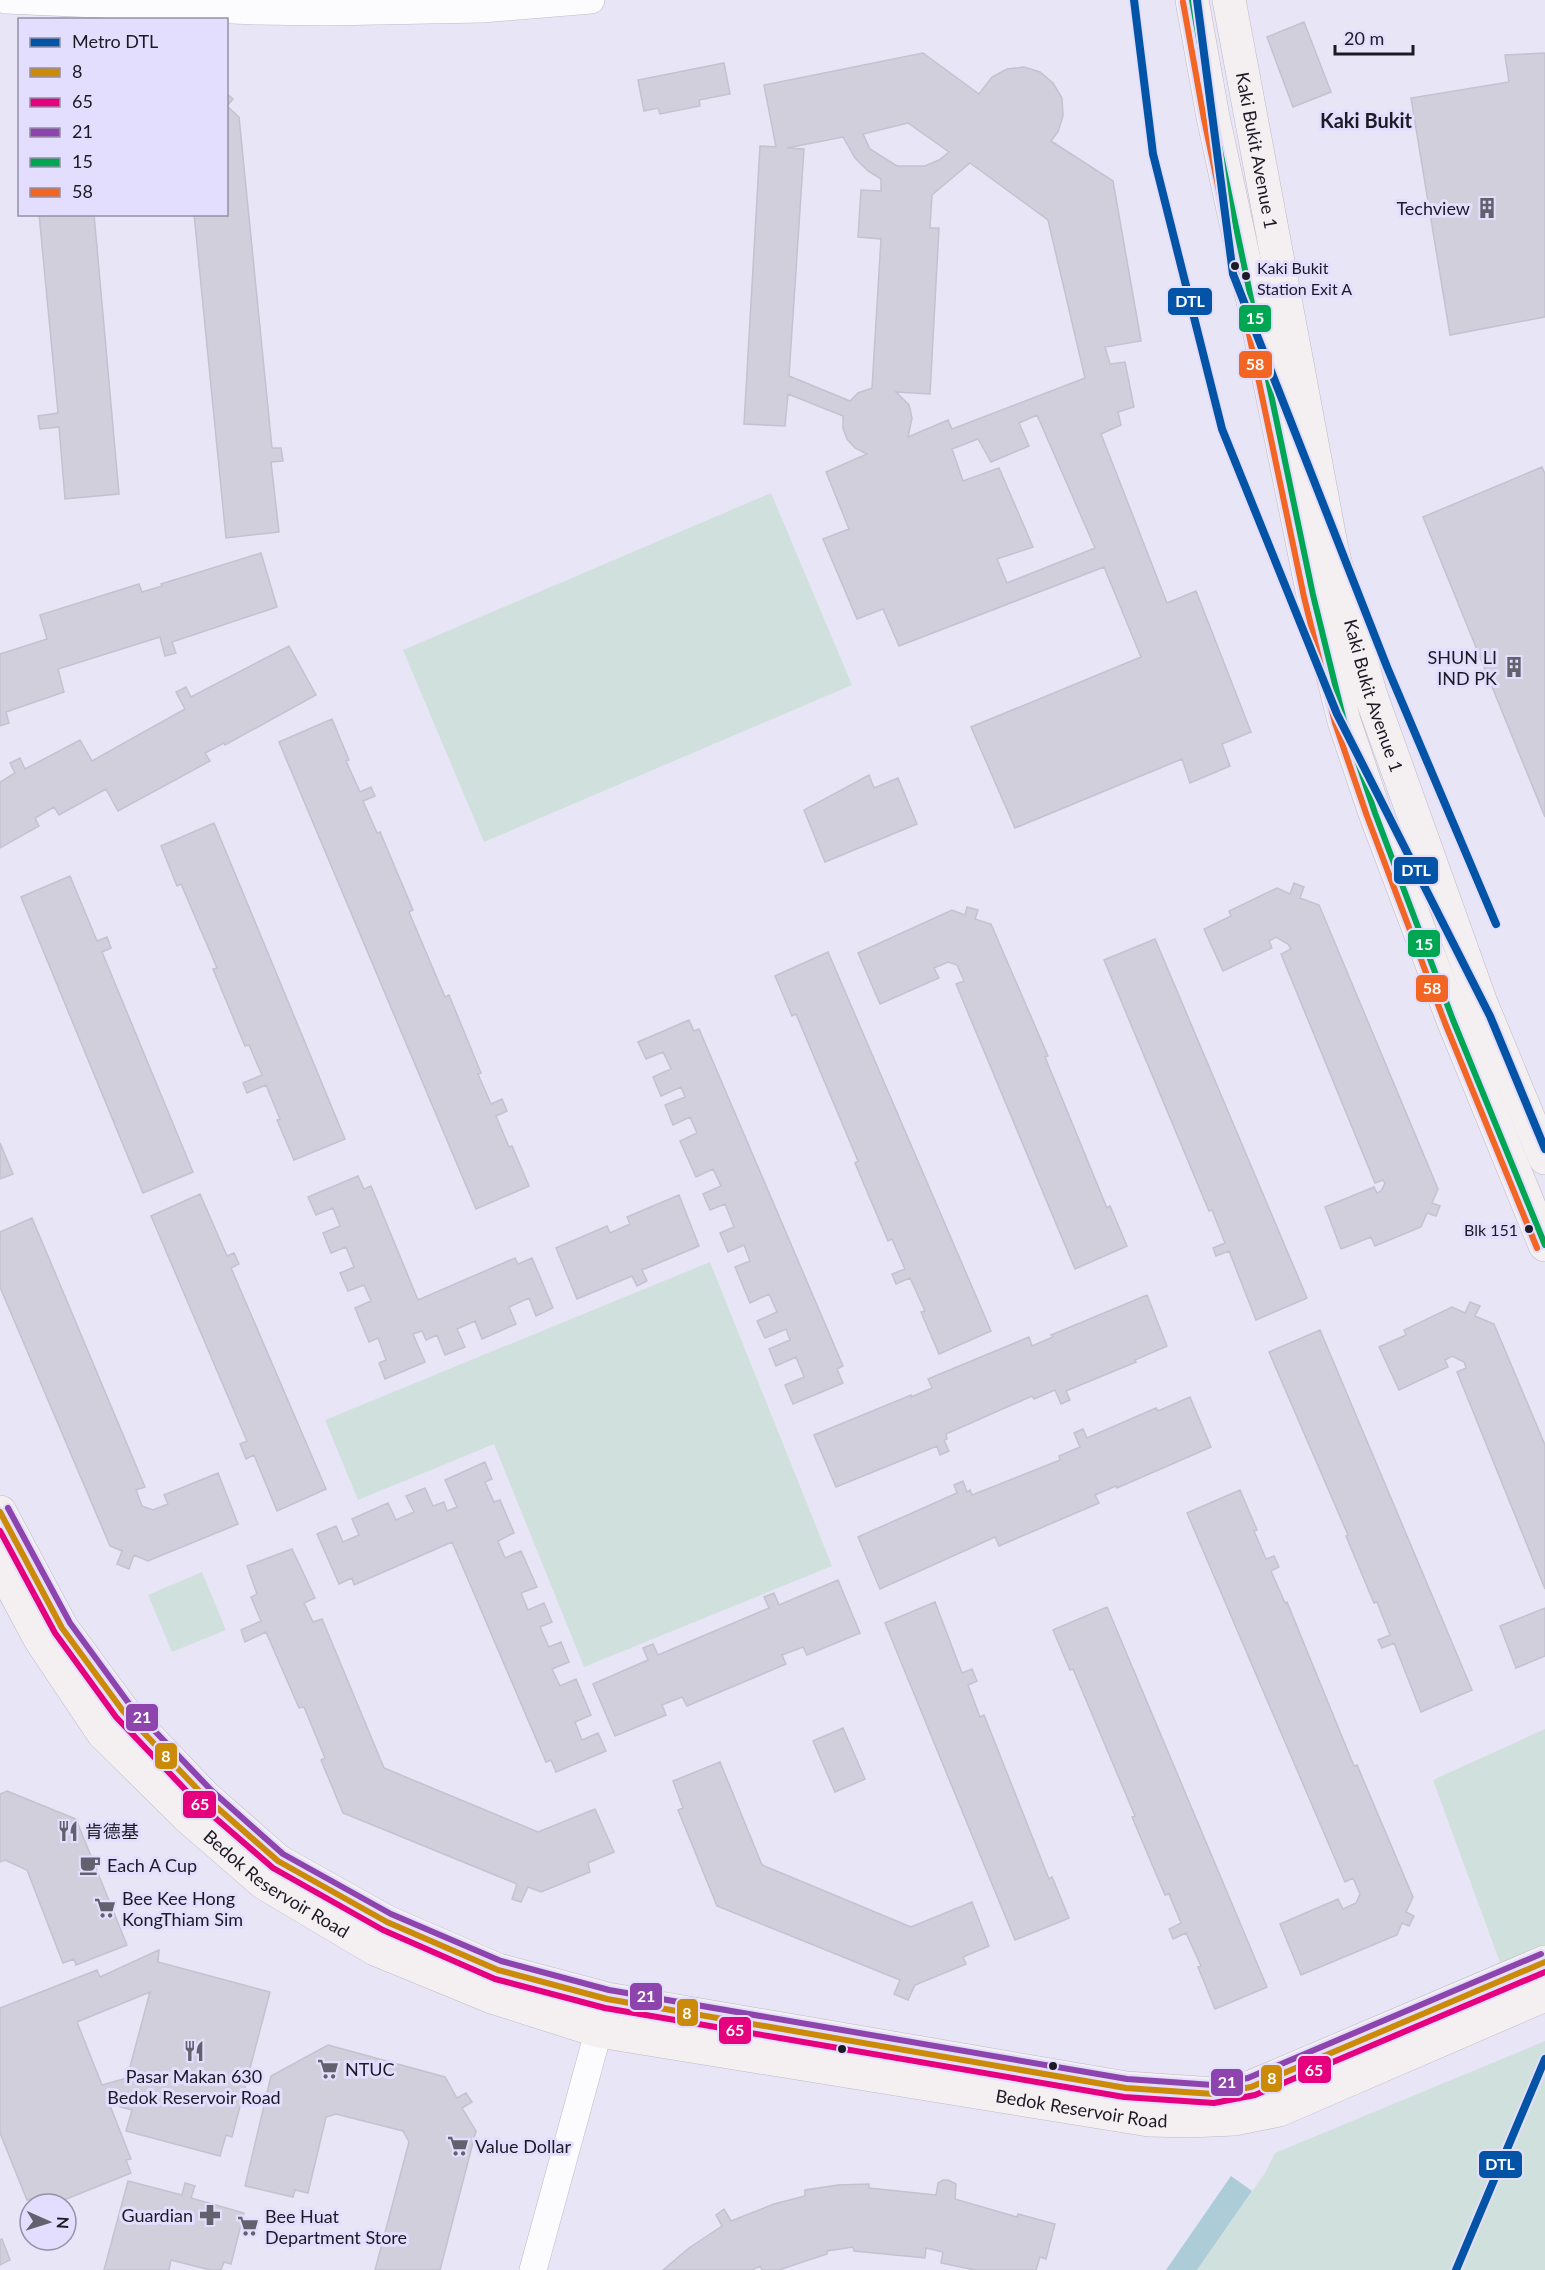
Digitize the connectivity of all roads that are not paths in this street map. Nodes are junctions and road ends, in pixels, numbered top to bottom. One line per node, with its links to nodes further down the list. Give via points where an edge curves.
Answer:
1 (6, 0): 2 (street, via 327,12 482,9)
2 (591, 0)
3 (1192, 0): 6 (main road, Kaki Bukit Avenue 1, via 1213,117 1344,722 1453,1020)
4 (1229, 0): 5 (main road, Kaki Bukit Avenue 1, via 1332,550 1367,682 1481,1003)
5 (1545, 1158)
6 (1545, 1245)
7 (0, 1512): 11 (main road, Bedok Reservoir Road, via 62,1628 123,1711 206,1797 278,1861 387,1922 498,1970)
8 (0, 1564): 12 (main road, Bedok Reservoir Road, via 40,1639 103,1733 189,1818 264,1883 375,1949 492,1997)
9 (1545, 1962): 11 (main road, Bedok Reservoir Road, via 1251,2087 1215,2094 1126,2088)
10 (1545, 1995): 12 (main road, Bedok Reservoir Road, via 1279,2110 1234,2119 1190,2121 1149,2120)
11 (607, 1998): 12 (street)
12 (599, 2031): 13 (street)
13 (533, 2270)

